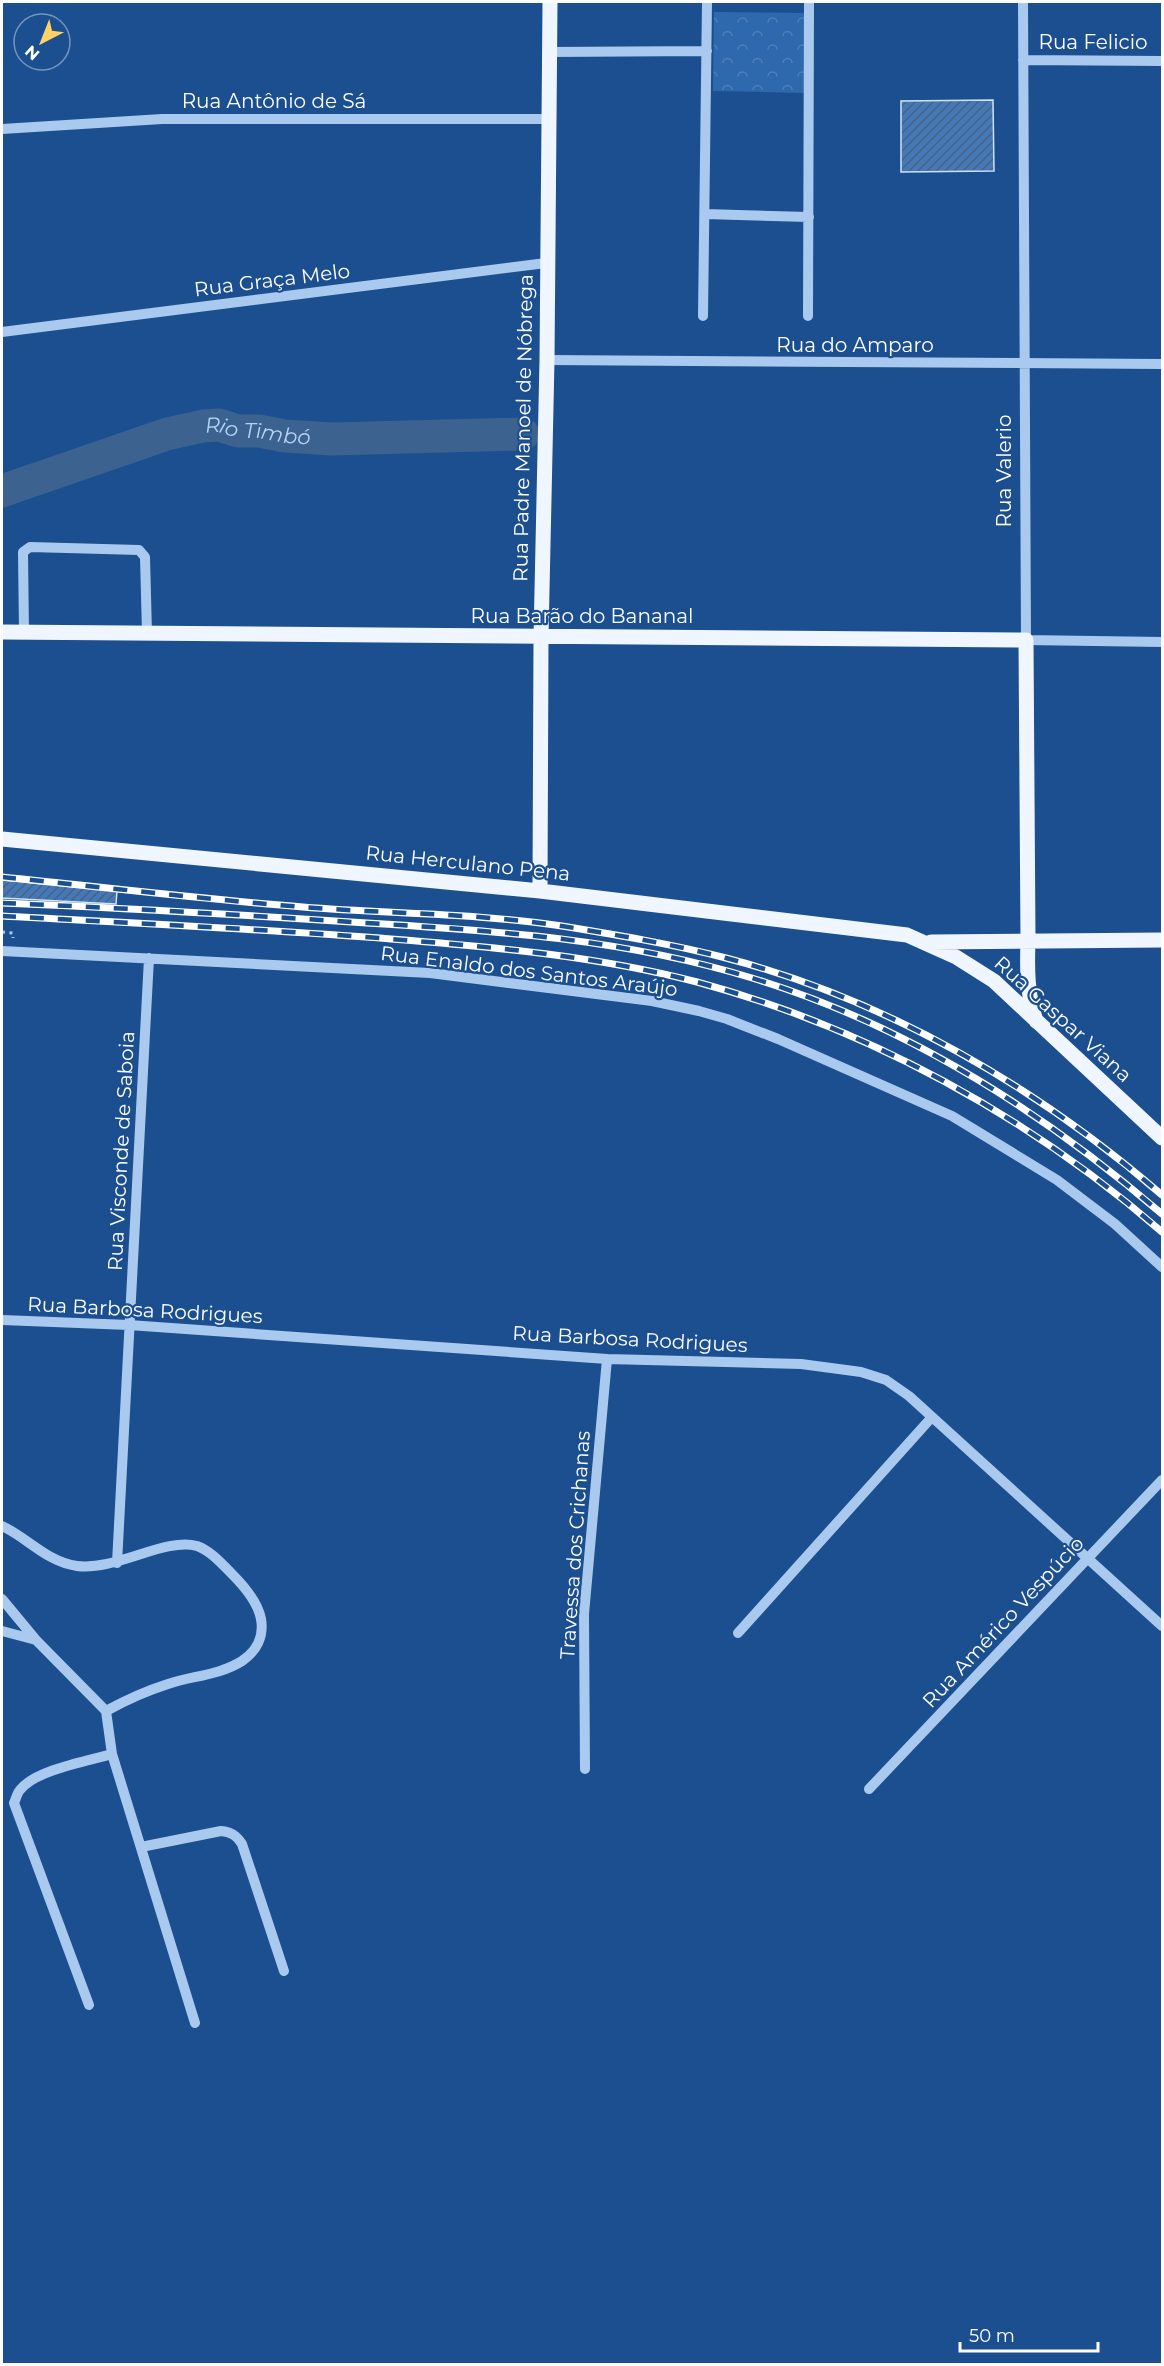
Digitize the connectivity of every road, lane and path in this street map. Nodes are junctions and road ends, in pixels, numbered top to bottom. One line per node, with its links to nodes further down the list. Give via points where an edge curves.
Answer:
1 (550, 2): 6 (main road, Rua Padre Manoel de Nóbrega)
2 (707, 2): 5 (street)
3 (809, 2): 12 (street)
4 (1023, 2): 7 (street, Rua Valerio)
5 (707, 51): 6 (street); 11 (street)
6 (549, 52): 9 (main road, Rua Padre Manoel de Nóbrega)
7 (1023, 60): 8 (street, Rua Felicio); 18 (street, Rua Valerio)
8 (1162, 61)
9 (547, 119): 10 (street, Rua Antônio de Sá, via 162,119); 13 (main road, Rua Padre Manoel de Nóbrega)
10 (2, 129)
11 (705, 214): 12 (street); 14 (street)
12 (809, 217): 15 (street)
13 (546, 263): 16 (street, Rua Graça Melo); 17 (main road, Rua Padre Manoel de Nóbrega)
14 (703, 316)
15 (808, 316)
16 (2, 332)
17 (547, 360): 18 (street, Rua do Amparo); 23 (main road, Rua Padre Manoel de Nóbrega)
18 (1024, 364): 19 (street, Rua do Amparo); 24 (street, Rua Valerio)
19 (1162, 364)
20 (2, 632): 21 (main road, Rua Barão do Bananal)
21 (24, 633): 22 (main road, Rua Barão do Bananal); 22 (street, via 23,552 30,547 139,550 145,557)
22 (147, 633): 23 (main road, Rua Barão do Bananal)
23 (541, 637): 24 (main road, Rua Barão do Bananal); 27 (main road, Rua Padre Manoel de Nóbrega)
24 (1026, 640): 25 (street, Rua Barão do Bananal); 29 (main road, Rua Valerio)
25 (1162, 642)
26 (2, 840): 27 (main road, Rua Herculano Pena)
27 (540, 891): 30 (main road, Rua Herculano Pena, via 886,931)
28 (1162, 940): 29 (main road)
29 (1028, 941): 30 (main road); 33 (main road, Rua Valerio, via 1028,992)
30 (928, 942): 33 (main road, Rua Gaspar Viana, via 994,981)
31 (2, 951): 32 (street, Rua Enaldo dos Santos Araújo)
32 (150, 958): 35 (street, Rua Enaldo dos Santos Araújo, via 430,973 652,1001 727,1019 952,1116 1057,1180 1115,1224); 37 (street, Rua Visconde de Saboia)
33 (1036, 1021): 34 (main road, Rua Gaspar Viana)
34 (1162, 1138)
35 (1162, 1267)
36 (2, 1320): 37 (street, Rua Barbosa Rodrigues)
37 (129, 1325): 38 (street, Rua Barbosa Rodrigues); 43 (street, Rua Visconde de Saboia)
38 (607, 1359): 39 (street, Rua Barbosa Rodrigues, via 801,1365 861,1372 886,1380); 51 (street, Travessa dos Crichanas, via 584,1614)
39 (932, 1417): 42 (street, Rua Barbosa Rodrigues); 47 (street)
40 (1162, 1480): 42 (street, Rua Américo Vespúcio)
41 (2, 1526): 43 (street, via 50,1557 75,1566)
42 (1089, 1558): 45 (street, Rua Barbosa Rodrigues); 52 (street, Rua Américo Vespúcio)
43 (117, 1563): 49 (street, via 155,1550 197,1546 210,1553 238,1581 260,1610 264,1632 258,1646 242,1661 138,1694)
44 (2, 1599): 48 (street)
45 (1162, 1626)
46 (2, 1630): 48 (street)
47 (738, 1633)
48 (36, 1640): 49 (street)
49 (106, 1711): 50 (street)
50 (112, 1754): 53 (street); 55 (street, via 31,1780 14,1803)
51 (585, 1769)
52 (869, 1789)
53 (141, 1847): 54 (street, via 221,1831 237,1836); 56 (street)
54 (284, 1971)
55 (88, 2005)
56 (195, 2023)

